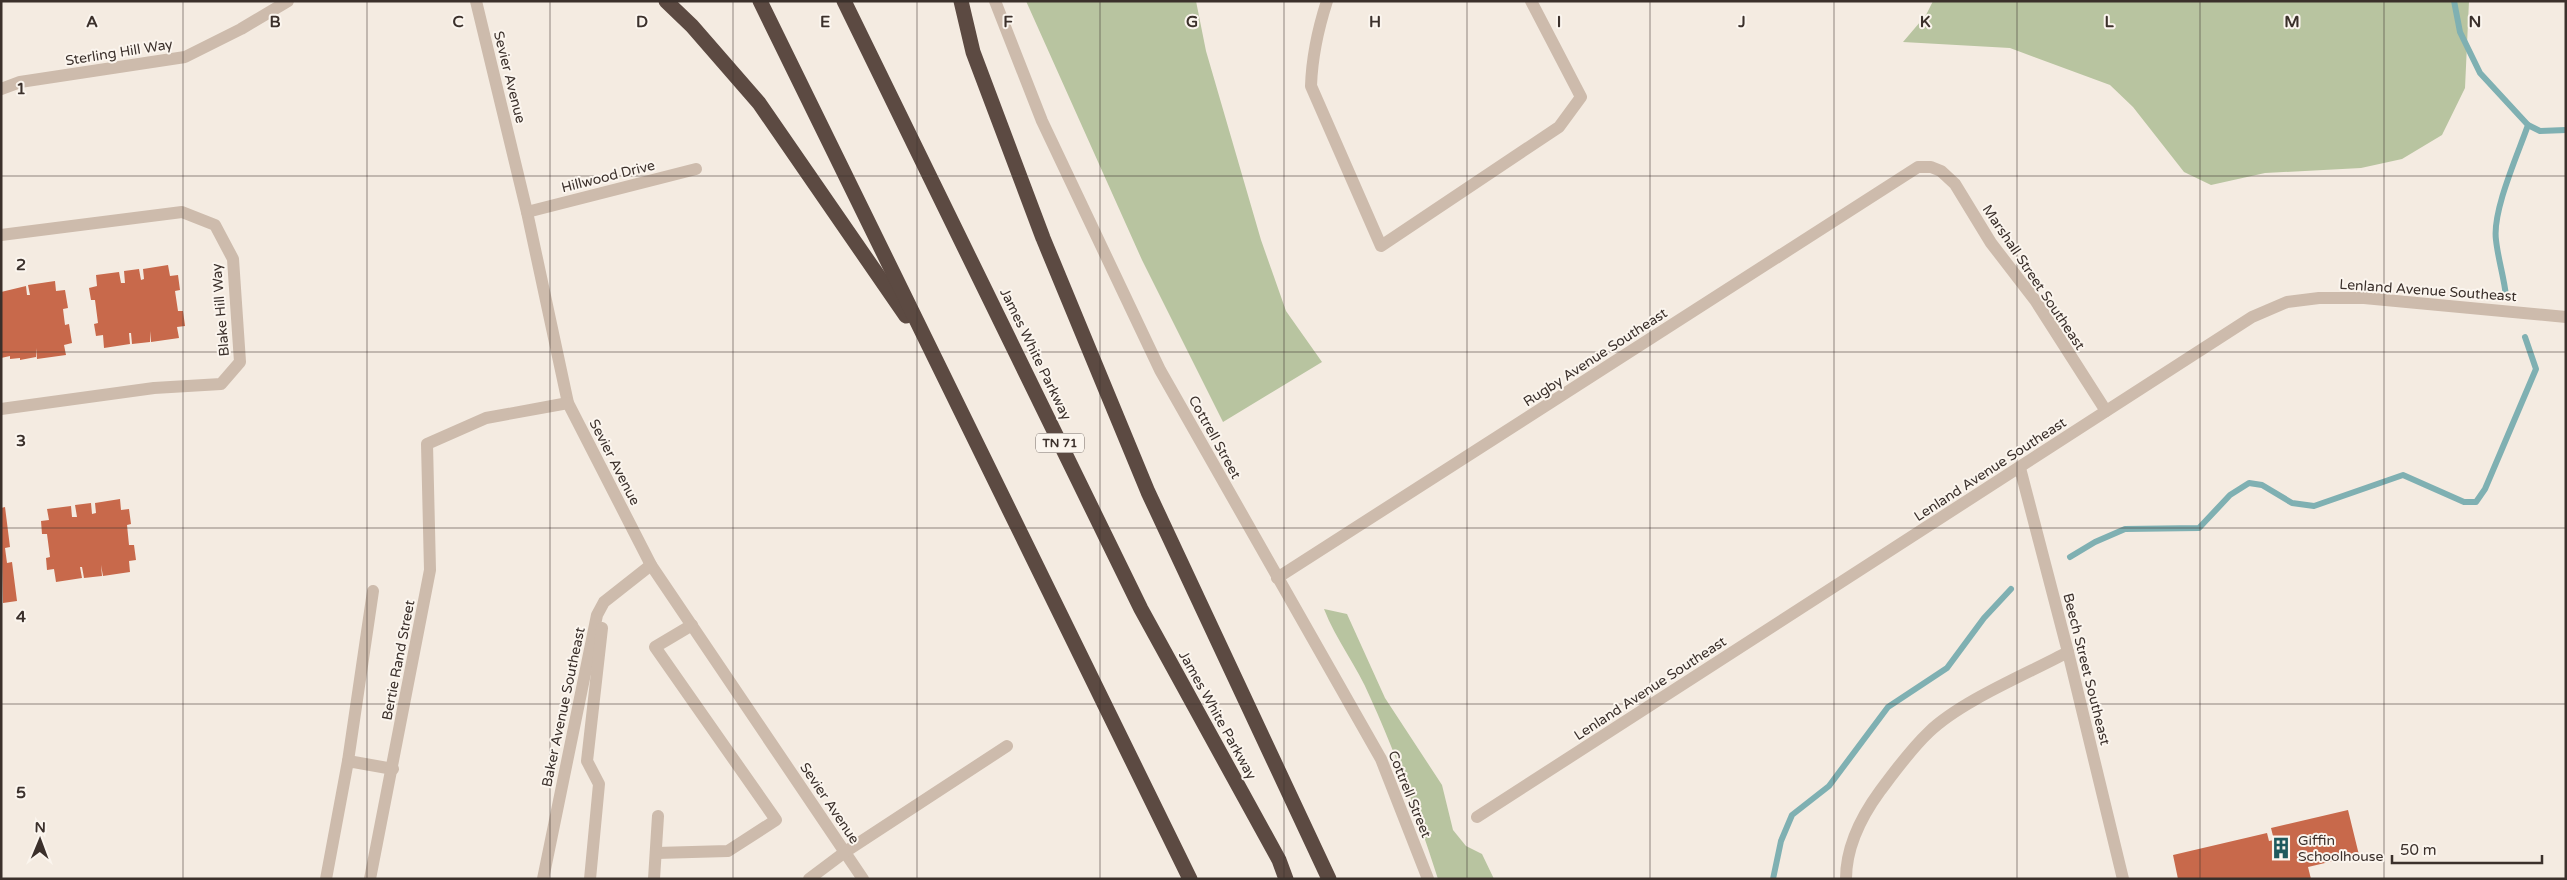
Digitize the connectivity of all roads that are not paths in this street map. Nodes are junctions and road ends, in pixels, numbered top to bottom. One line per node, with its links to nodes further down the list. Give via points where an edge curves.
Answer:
1 (288, 1): 10 (street, Sterling Hill Way, via 185,57 20,82)
2 (476, 1): 13 (street, Sevier Avenue)
3 (666, 1): 16 (highway, via 759,103)
4 (760, 1): 16 (highway)
5 (844, 1): 42 (highway, James White Parkway / TN 71, via 1141,610)
6 (961, 1): 43 (highway, via 973,52 1043,238 1148,492)
7 (995, 1): 22 (street, Cottrell Street, via 1042,121 1160,370)
8 (1327, 1): 9 (street, via 1319,25 1311,86 1381,246 1559,127 1581,97)
9 (1532, 1)
10 (1, 89)
11 (1931, 167): 19 (street, Marshall Street Southeast, via 1942,171 1955,184 1991,243 2035,300); 22 (street, Rugby Avenue Southeast, via 1918,167 1894,182)
12 (696, 170): 13 (street, Hillwood Drive)
13 (527, 212): 17 (street, Sevier Avenue)
14 (1, 235): 18 (street, Blake Hill Way, via 182,212 215,225 233,259 240,362 221,384 154,388)
15 (2566, 317): 19 (street, Lenland Avenue Southeast, via 2364,298 2287,302 2252,317)
16 (935, 358): 41 (highway)
17 (568, 403): 21 (street, Sevier Avenue); 29 (street, Bertie Rand Street, via 486,418 427,444 430,570)
18 (1, 409)
19 (2106, 411): 20 (street, Lenland Avenue Southeast)
20 (2020, 468): 26 (street, Beech Street Southeast); 31 (street, Lenland Avenue Southeast)
21 (651, 565): 24 (street); 25 (street, Sevier Avenue)
22 (1278, 578): 44 (street, Cottrell Street, via 1381,759)
23 (373, 591): 28 (street)
24 (604, 602): 36 (street, Baker Avenue Southeast, via 597,615); 37 (street, via 588,761 599,784)
25 (692, 625): 32 (street, Sevier Avenue); 33 (street, via 655,647 776,820 728,851)
26 (2068, 652): 45 (street, via 1959,710 1930,731 1903,760 1857,829 1846,861); 46 (street, Beech Street Southeast)
27 (1007, 746): 32 (street)
28 (348, 761): 29 (street); 34 (street)
29 (393, 769): 35 (street, Bertie Rand Street)
30 (658, 816): 33 (street)
31 (1477, 817)
32 (845, 852): 39 (street); 40 (street, Sevier Avenue)
33 (656, 853): 38 (street)
34 (326, 879)
35 (370, 879)
36 (543, 879)
37 (590, 879)
38 (654, 879)
39 (809, 879)
40 (863, 879)
41 (1190, 879)
42 (1286, 879)
43 (1330, 879)
44 (1428, 879)
45 (1846, 879)
46 (2123, 879)

